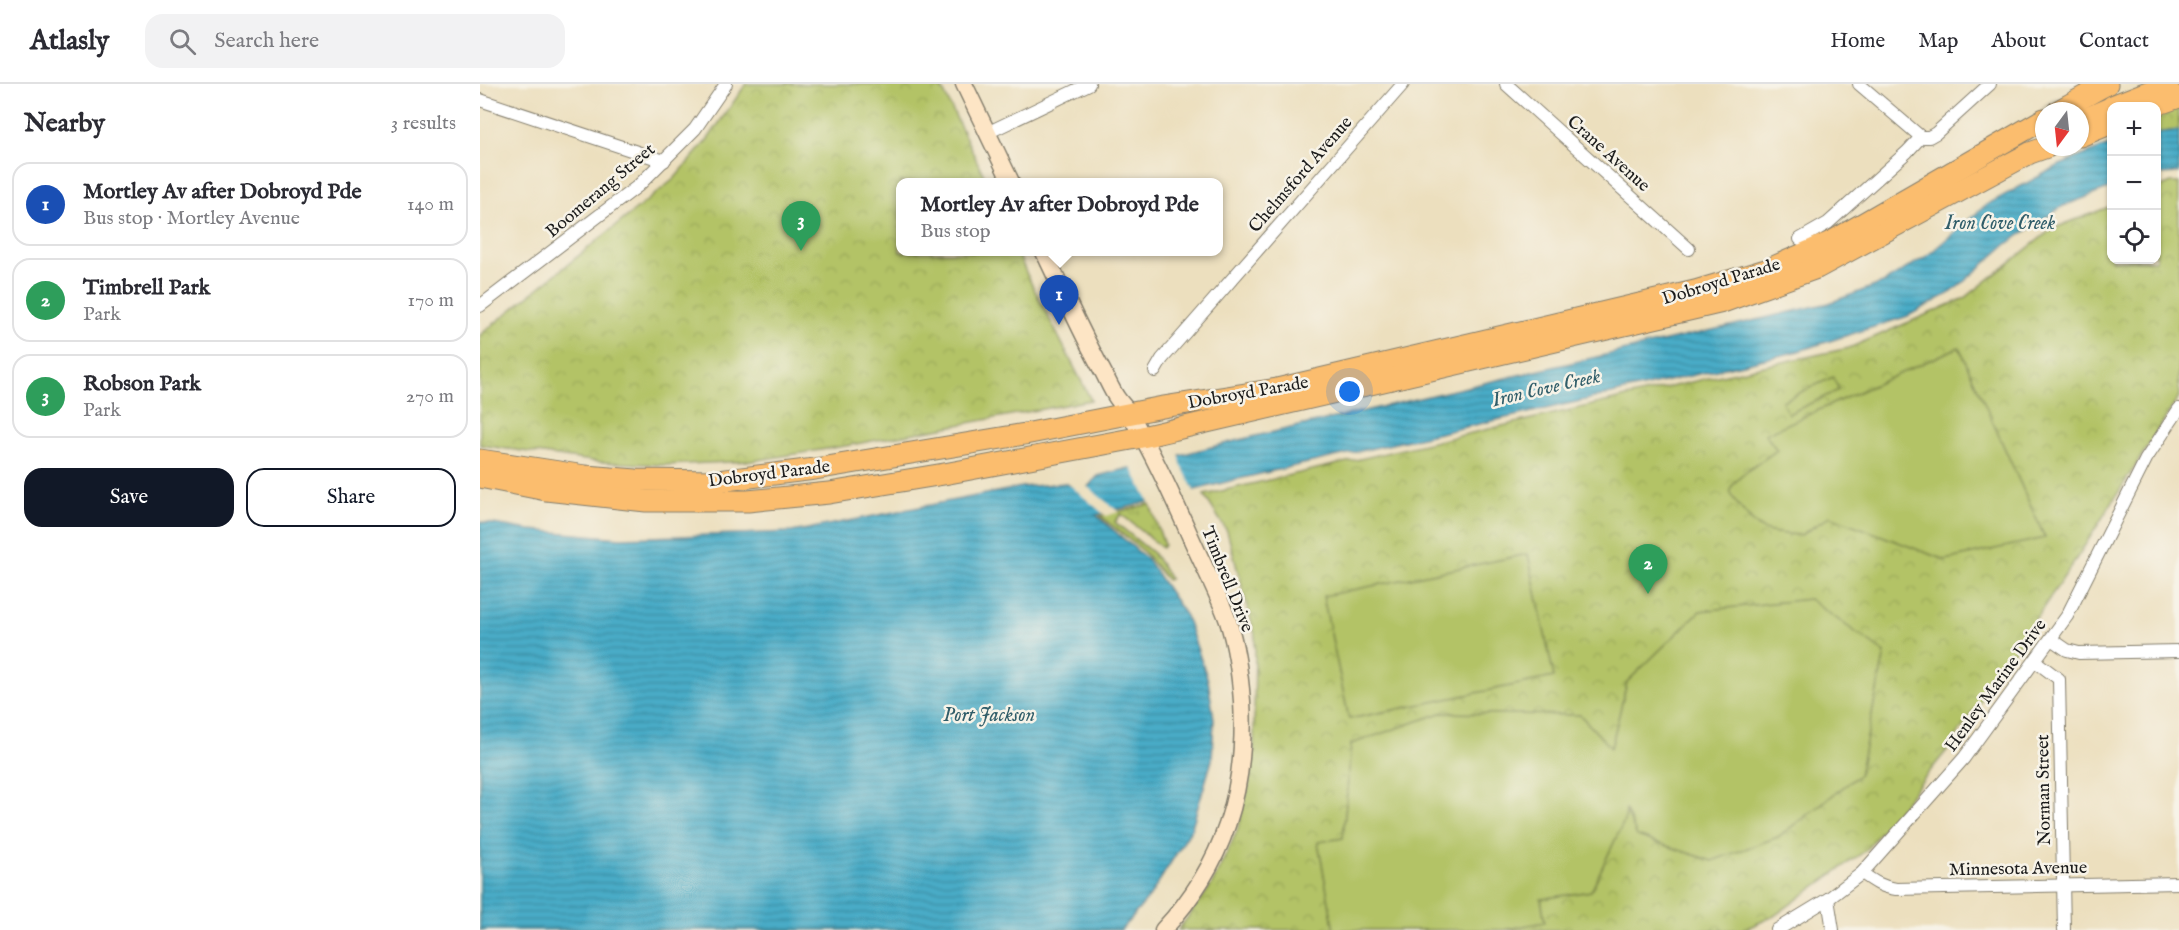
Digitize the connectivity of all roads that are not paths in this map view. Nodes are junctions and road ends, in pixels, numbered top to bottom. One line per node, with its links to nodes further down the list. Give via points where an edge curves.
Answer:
1 (726, 84): 22 (street, Boomerang Street, via 695,129)
2 (964, 84): 19 (main road)
3 (1089, 84): 19 (street)
4 (1403, 84): 28 (street, Chelmsford Avenue)
5 (1506, 84): 25 (street, Crane Avenue)
6 (1859, 84): 20 (street)
7 (1990, 84): 20 (street, via 1936,133)
8 (2107, 84): 11 (highway)
9 (2173, 91): 12 (highway); 13 (highway)
10 (480, 100): 22 (street)
11 (2074, 102)
12 (2131, 102)
13 (2158, 102)
14 (2107, 109): 15 (highway)
15 (2089, 117)
16 (2035, 124): 30 (highway, Dobroyd Parade, via 1831,242 1769,269 1695,291 1277,389)
17 (2107, 125): 18 (highway)
18 (2089, 132)
19 (987, 133): 23 (main road)
20 (1921, 137): 24 (street, via 1828,223)
21 (2035, 151): 31 (highway, Dobroyd Parade, via 1817,268 1745,295)
22 (664, 161): 27 (street, Boomerang Street, via 631,191)
23 (1009, 178)
24 (1800, 239)
25 (1689, 249)
26 (1046, 256): 30 (main road, Timbrell Drive, via 1117,398)
27 (480, 306)
28 (1155, 371)
29 (2179, 409): 34 (street, Henley Marine Drive, via 2146,459 2067,616)
30 (1130, 413): 31 (main road, Timbrell Drive); 32 (highway, Dobroyd Parade, via 815,469 718,481 585,476)
31 (1146, 445): 33 (highway, Dobroyd Parade, via 748,501 615,498); 41 (main road, Timbrell Drive, via 1228,622 1241,686 1238,787 1229,819 1198,886)
32 (480, 459)
33 (480, 477)
34 (2051, 639): 35 (street, via 2079,653); 36 (street, Henley Marine Drive)
35 (2179, 651)
36 (2035, 661): 37 (street, Henley Marine Drive, via 1964,758); 39 (street, Norman Street, via 2059,679)
37 (1862, 873): 39 (street, Minnesota Avenue, via 1876,884 1896,889); 40 (street, Henley Marine Drive)
38 (2179, 883): 39 (street, Minnesota Avenue)
39 (2063, 886): 44 (street, Norman Street)
40 (1828, 899): 42 (street, Henley Marine Drive); 43 (street)
41 (1163, 930)
42 (1777, 930)
43 (1833, 930)
44 (2064, 930)

